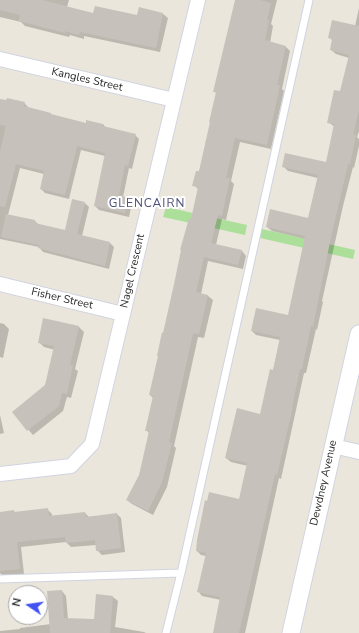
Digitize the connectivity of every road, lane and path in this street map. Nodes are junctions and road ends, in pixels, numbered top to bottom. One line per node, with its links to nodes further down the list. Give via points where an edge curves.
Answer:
1 (198, 0): 4 (street, Nagel Crescent)
2 (310, 0): 11 (lane)
3 (0, 59): 4 (street, Kangles Street)
4 (174, 100): 6 (street, Nagel Crescent)
5 (0, 284): 6 (street, Fisher Street)
6 (123, 314): 10 (street, Nagel Crescent, via 92,444 72,466)
7 (359, 334): 8 (street, Dewdney Avenue)
8 (333, 446): 9 (street); 14 (street, Dewdney Avenue)
9 (359, 452)
10 (0, 474)
11 (181, 573): 12 (lane); 13 (lane)
12 (0, 579)
13 (166, 633)
14 (290, 633)

